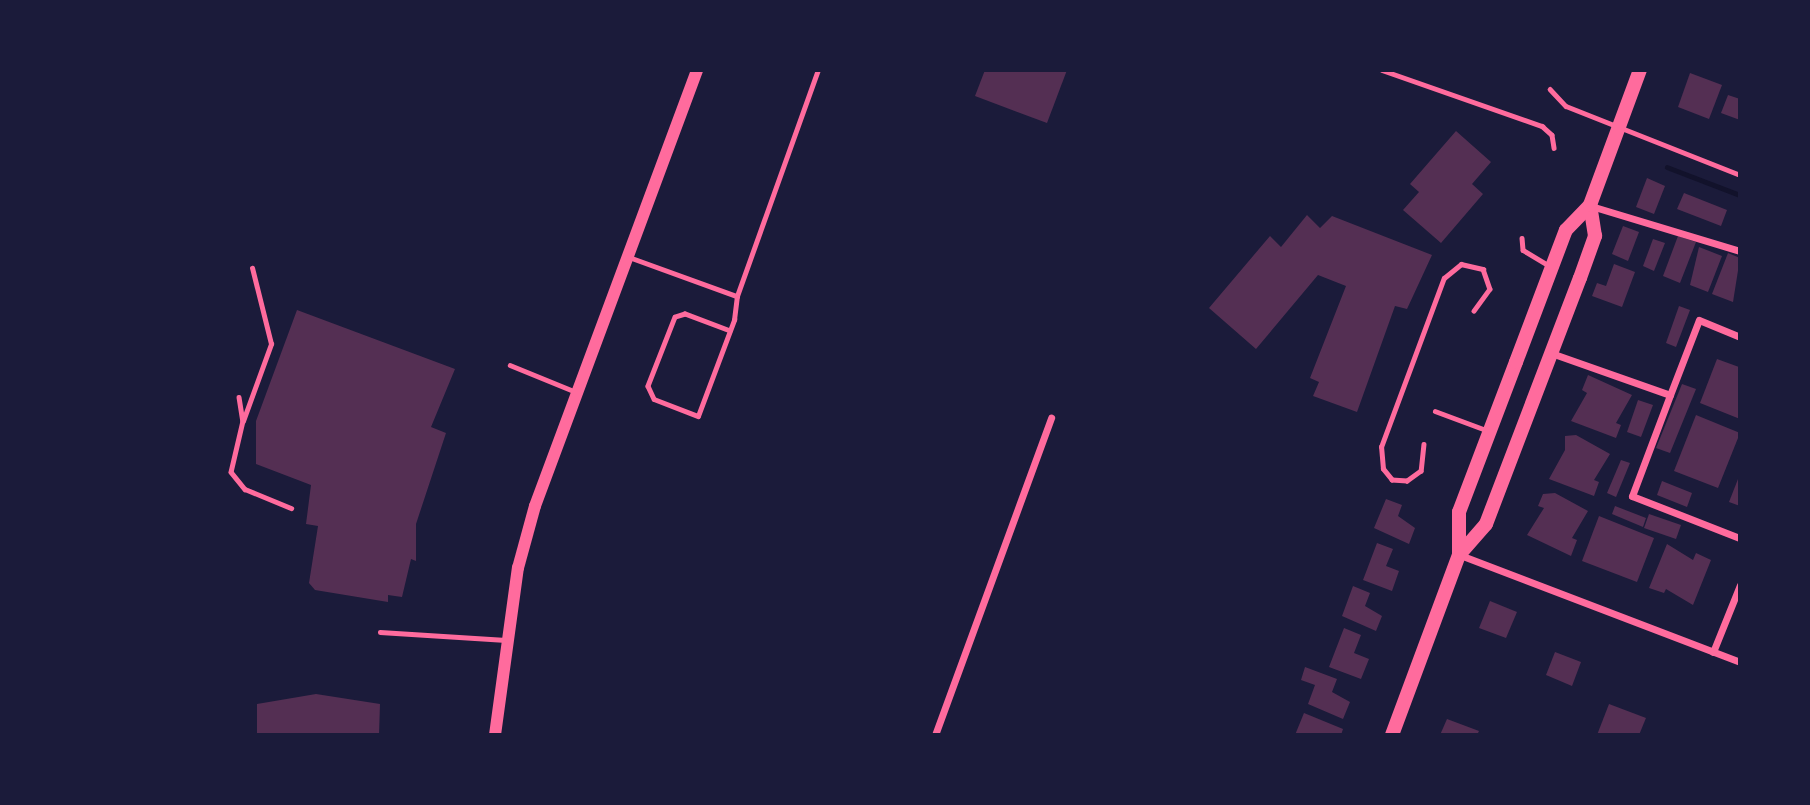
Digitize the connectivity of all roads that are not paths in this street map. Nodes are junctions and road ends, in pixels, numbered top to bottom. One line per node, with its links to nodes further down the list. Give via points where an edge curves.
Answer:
1 (697, 70): 12 (street)
2 (818, 70): 15 (lane)
3 (1382, 70): 7 (lane, via 1542,126 1552,135)
4 (1640, 70): 6 (main road)
5 (1550, 89): 6 (lane, via 1566,106)
6 (1621, 125): 8 (lane); 9 (main road)
7 (1554, 148)
8 (1740, 175)
9 (1590, 205): 11 (street); 13 (main road, via 1566,230); 19 (main road, via 1595,236)
10 (1522, 238): 13 (lane, via 1522,250)
11 (1740, 251)
12 (628, 257): 15 (lane); 21 (street)
13 (1553, 267): 27 (main road)
14 (252, 268): 26 (lane, via 271,344)
15 (737, 296): 17 (lane)
16 (1474, 311): 28 (lane, via 1490,289 1483,269 1461,264 1444,278 1381,447 1383,469 1392,480 1407,481 1421,471)
17 (730, 331): 17 (lane, via 698,416 654,399 648,386 675,317 685,314)
18 (1740, 337): 22 (street, via 1699,320)
19 (1549, 353): 22 (street); 31 (main road, via 1486,524)
20 (510, 365): 21 (lane)
21 (577, 392): 34 (street, via 534,506)
22 (1670, 394): 30 (street, via 1632,496)
23 (239, 397): 26 (lane)
24 (1435, 411): 27 (lane)
25 (1051, 418): 38 (street)
26 (243, 421): 29 (lane, via 231,472 245,489)
27 (1490, 432): 31 (main road, via 1460,512)
28 (1423, 444)
29 (291, 508)
30 (1740, 538)
31 (1459, 555): 35 (street); 39 (main road)
32 (1740, 585): 35 (street)
33 (380, 632): 34 (lane)
34 (507, 640): 37 (street)
35 (1713, 652): 36 (street)
36 (1740, 662)
37 (495, 735)
38 (935, 735)
39 (1392, 735)

